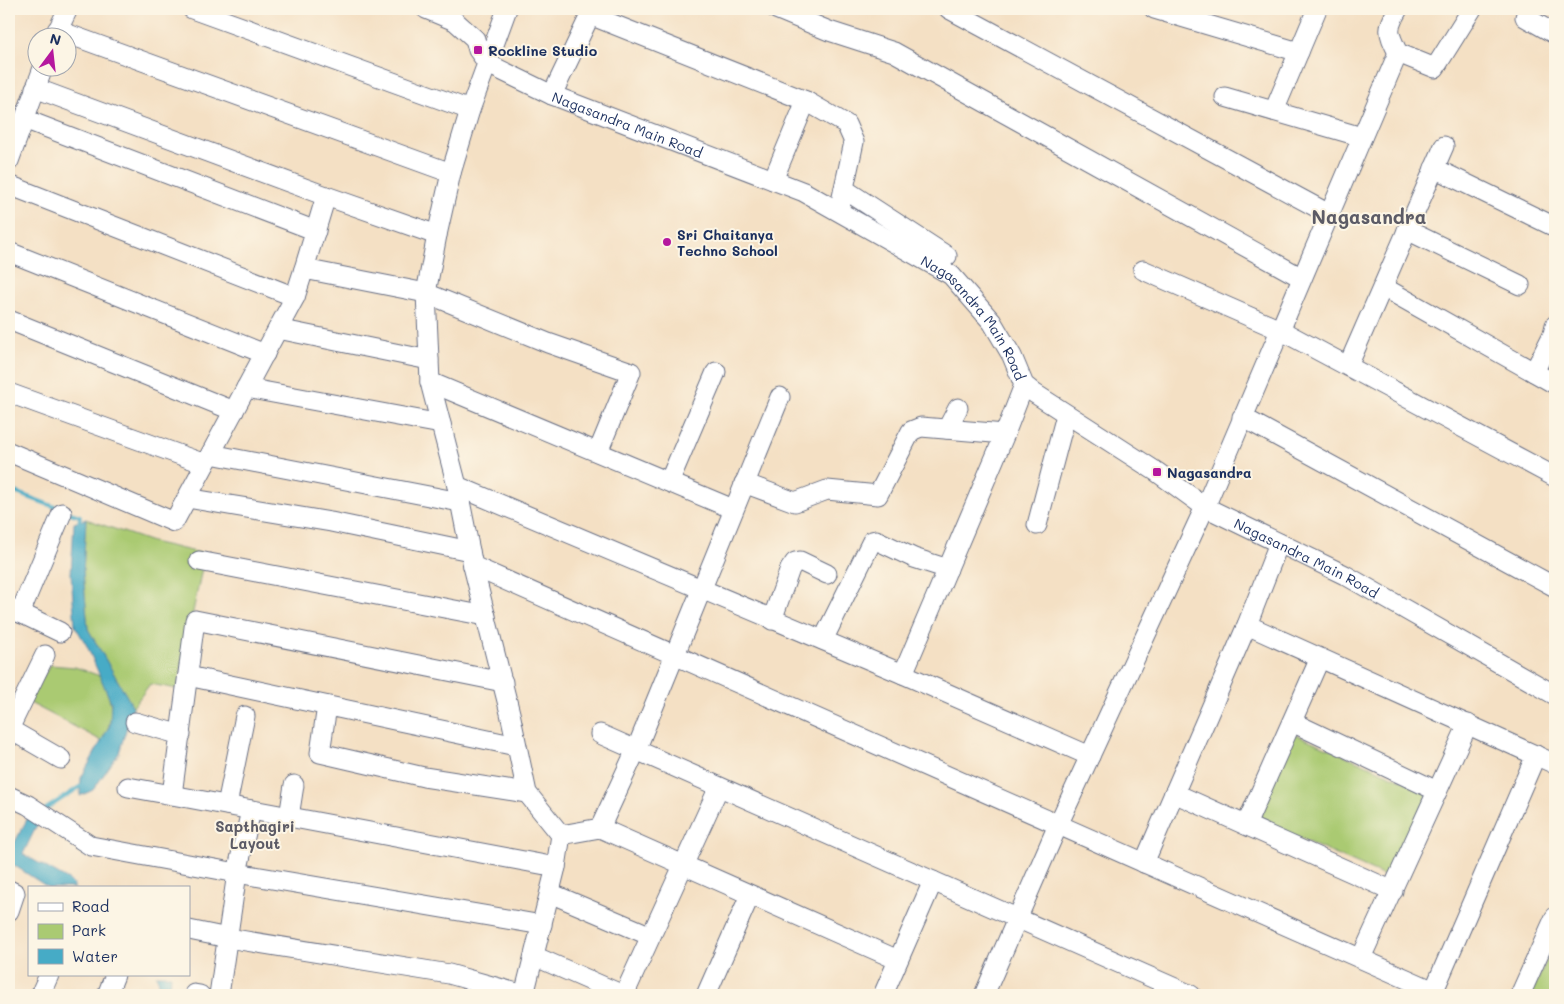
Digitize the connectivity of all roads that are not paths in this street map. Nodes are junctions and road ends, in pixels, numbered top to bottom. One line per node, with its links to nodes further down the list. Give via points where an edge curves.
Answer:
1 (68, 9): 13 (street)
2 (192, 9): 24 (street)
3 (426, 9): 18 (street, via 456,21 475,39)
4 (507, 9): 18 (street)
5 (776, 9): 48 (street, via 829,31 894,52)
6 (949, 9): 37 (street)
7 (1154, 9): 16 (street)
8 (1317, 9): 16 (street)
9 (1398, 9): 17 (street, via 1389,24)
10 (1472, 9): 17 (street, via 1435,68)
11 (1530, 9): 14 (street, via 1525,17)
12 (591, 12): 21 (street); 23 (street)
13 (58, 28)
14 (1555, 34)
15 (78, 42): 31 (street)
16 (1299, 52): 25 (street)
17 (1398, 54): 27 (street)
18 (488, 64): 21 (street, Nagasandra Main Road); 24 (street)
19 (40, 78): 20 (street)
20 (36, 88): 26 (street); 35 (street)
21 (552, 95): 32 (street, Nagasandra Main Road)
22 (1225, 97): 25 (street)
23 (806, 101): 32 (street); 34 (street, via 846,124 854,142)
24 (470, 110): 31 (street)
25 (1274, 111): 27 (street)
26 (24, 119): 29 (street); 41 (street)
27 (1362, 137): 37 (street)
28 (1444, 146): 30 (street)
29 (9, 158)
30 (1434, 168): 39 (street); 40 (street)
31 (452, 173): 43 (street)
32 (773, 180): 36 (street, Nagasandra Main Road, via 804,192)
33 (9, 185): 52 (street)
34 (844, 188): 36 (street); 38 (street)
35 (326, 196): 41 (street); 43 (street)
36 (839, 212): 42 (street, Nagasandra Main Road)
37 (1329, 214): 48 (street)
38 (887, 216): 42 (street); 45 (street)
39 (1555, 227)
40 (1407, 230): 49 (street); 50 (street)
41 (316, 231): 46 (street)
42 (878, 234): 64 (street, Nagasandra Main Road, via 951,276 992,322)
43 (437, 235): 51 (street)
44 (9, 252): 57 (street)
45 (947, 256)
46 (304, 269): 51 (street); 52 (street)
47 (1143, 270): 55 (street)
48 (1302, 278): 55 (street)
49 (1520, 285)
50 (1382, 287): 59 (street); 61 (street)
51 (426, 293): 58 (street); 76 (street, via 548,343 631,372)
52 (295, 297): 54 (street)
53 (9, 320): 69 (street)
54 (278, 330): 57 (street); 58 (street)
55 (1280, 330): 59 (street); 71 (street)
56 (1555, 331): 61 (street)
57 (265, 354): 65 (street)
58 (429, 360): 62 (street)
59 (1348, 366): 78 (street)
60 (716, 372): 79 (street)
61 (1534, 372): 63 (street)
62 (430, 382): 72 (street); 76 (street)
63 (1555, 384)
64 (1024, 385): 70 (street, Nagasandra Main Road); 74 (street)
65 (246, 388): 69 (street); 72 (street)
66 (9, 393): 77 (street)
67 (780, 397): 80 (street)
68 (958, 408): 73 (street)
69 (234, 411): 77 (street)
70 (1066, 414): 83 (street, Nagasandra Main Road); 86 (street)
71 (1242, 417): 83 (street); 92 (street)
72 (441, 424): 81 (street)
73 (947, 429): 74 (street); 80 (street, via 920,427 911,431 878,495 827,490 795,502)
74 (1005, 434): 90 (street)
75 (9, 452): 82 (street, via 174,522)
76 (598, 452): 79 (street)
77 (208, 459): 81 (street); 82 (street)
78 (1555, 477)
79 (669, 482): 84 (street)
80 (744, 483): 84 (street)
81 (458, 494): 88 (street); 93 (street)
82 (187, 498): 88 (street, via 331,522)
83 (1204, 507): 87 (street, Nagasandra Main Road); 118 (street)
84 (733, 509): 93 (street)
85 (62, 513): 94 (street)
86 (1037, 525)
87 (1279, 543): 97 (street); 106 (street, Nagasandra Main Road, via 1345,575)
88 (472, 559): 95 (street); 101 (street)
89 (199, 561): 95 (street)
90 (948, 569): 99 (street, via 872,540); 103 (street)
91 (827, 574): 96 (street, via 800,561 795,562)
92 (1555, 587)
93 (701, 589): 96 (street); 101 (street)
94 (14, 610): 98 (street)
95 (486, 616): 105 (street)
96 (772, 620): 99 (street)
97 (1247, 625): 102 (street); 126 (street)
98 (60, 632)
99 (822, 640): 103 (street)
100 (45, 655): 112 (street)
101 (674, 655): 116 (street); 132 (street)
102 (1320, 658): 110 (street); 111 (street)
103 (903, 674): 118 (street)
104 (188, 676): 105 (street, via 196,620); 107 (street); 114 (street)
105 (503, 682): 115 (street)
106 (1555, 695)
107 (327, 706): 115 (street); 125 (street, via 320,754 424,777)
108 (245, 716): 129 (street)
109 (135, 722): 114 (street)
110 (1292, 722): 124 (street); 133 (street)
111 (1468, 724): 117 (street); 124 (street)
112 (9, 729): 119 (street)
113 (600, 734): 116 (street)
114 (180, 735): 127 (street)
115 (516, 746): 125 (street)
116 (636, 750): 122 (street); 134 (street)
117 (1536, 755): 120 (street); 157 (street)
118 (1090, 756): 132 (street)
119 (61, 759)
120 (1555, 764)
121 (294, 785): 131 (street)
122 (718, 786): 137 (street); 140 (street)
123 (128, 787): 127 (street)
124 (1437, 791): 142 (street)
125 (527, 793): 135 (street)
126 (1174, 793): 133 (street); 136 (street)
127 (172, 795): 129 (street)
128 (9, 796): 139 (street, via 28,804 91,846)
129 (227, 805): 130 (street)
130 (251, 810): 131 (street); 139 (street)
131 (290, 817): 138 (street)
132 (1058, 825): 136 (street); 147 (street)
133 (1246, 826): 142 (street)
134 (600, 828): 135 (street); 137 (street)
135 (561, 835): 138 (street)
136 (1144, 863): 153 (street)
137 (683, 865): 144 (street); 150 (street)
138 (556, 867): 143 (street)
139 (237, 873): 148 (street); 151 (street)
140 (933, 882): 147 (street); 154 (street)
141 (9, 890): 145 (street, via 15,893)
142 (1393, 891): 153 (street)
143 (550, 893): 148 (street); 150 (street)
144 (750, 895): 154 (street); 163 (street)
145 (9, 911)
146 (1555, 916): 167 (street)
147 (1017, 919): 165 (street); 166 (street)
148 (542, 925): 152 (street)
149 (190, 930): 151 (street)
150 (651, 936): 162 (street)
151 (228, 938): 160 (street); 161 (street, via 449,974)
152 (534, 956): 161 (street); 162 (street)
153 (1361, 958): 157 (street)
154 (898, 960): 164 (street)
155 (49, 976): 158 (street)
156 (115, 976): 159 (street)
157 (1433, 993)
158 (40, 995)
159 (107, 995)
160 (219, 995)
161 (524, 995)
162 (624, 995)
163 (706, 995)
164 (883, 995)
165 (984, 995)
166 (1191, 995)
167 (1520, 995)

